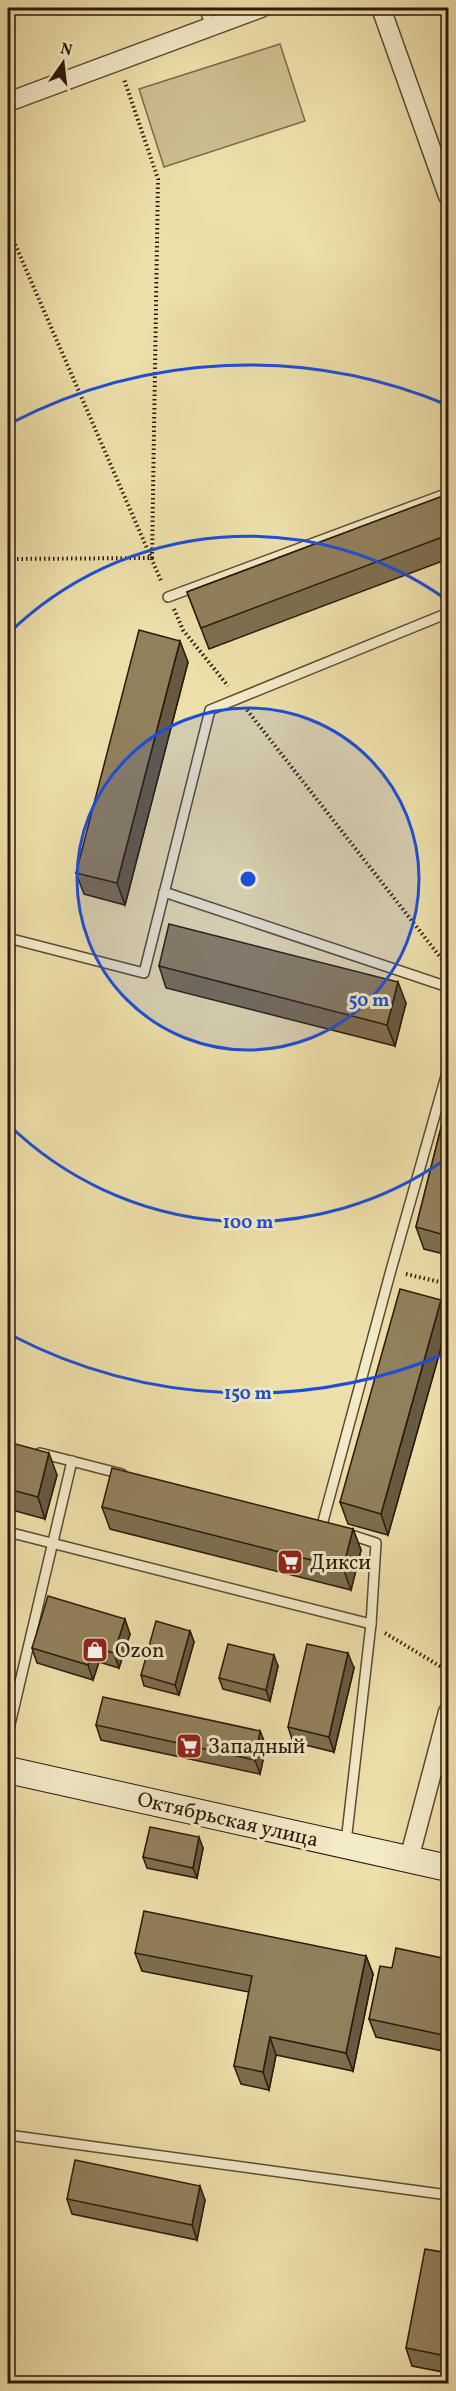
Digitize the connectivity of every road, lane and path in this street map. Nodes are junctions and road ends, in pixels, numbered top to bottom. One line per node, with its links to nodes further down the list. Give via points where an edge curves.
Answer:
1 (204, 8): 4 (lane)
2 (261, 8): 4 (street)
3 (381, 8): 7 (street)
4 (211, 26): 5 (street)
5 (118, 61): 6 (street); 12 (path, via 158,179)
6 (8, 102)
7 (448, 196)
8 (8, 228): 9 (path)
9 (12, 237): 10 (path); 12 (path)
10 (8, 243)
11 (448, 493): 14 (lane)
12 (152, 558): 13 (path); 14 (path)
13 (8, 559)
14 (168, 597): 16 (path, via 183,630)
15 (448, 613): 16 (lane)
16 (238, 698): 17 (lane, via 210,710); 19 (path)
17 (164, 892): 18 (lane, via 144,973); 20 (lane)
18 (8, 938)
19 (448, 967)
20 (448, 987)
21 (448, 1069): 22 (lane)
22 (391, 1270): 23 (path); 28 (lane)
23 (448, 1284)
24 (29, 1450): 25 (lane)
25 (72, 1461): 26 (lane); 30 (lane)
26 (129, 1476)
27 (311, 1522): 28 (lane)
28 (322, 1526): 31 (lane, via 376,1543)
29 (8, 1532): 30 (lane)
30 (53, 1543): 31 (lane); 34 (lane)
31 (371, 1624): 32 (path); 36 (lane)
32 (448, 1671)
33 (448, 1712): 37 (street)
34 (8, 1733)
35 (8, 1770): 36 (main road, Октябрьская улица)
36 (345, 1845): 37 (main road, Октябрьская улица)
37 (409, 1859): 38 (main road, Октябрьская улица)
38 (448, 1868)
39 (8, 2135): 40 (lane)
40 (448, 2195)

